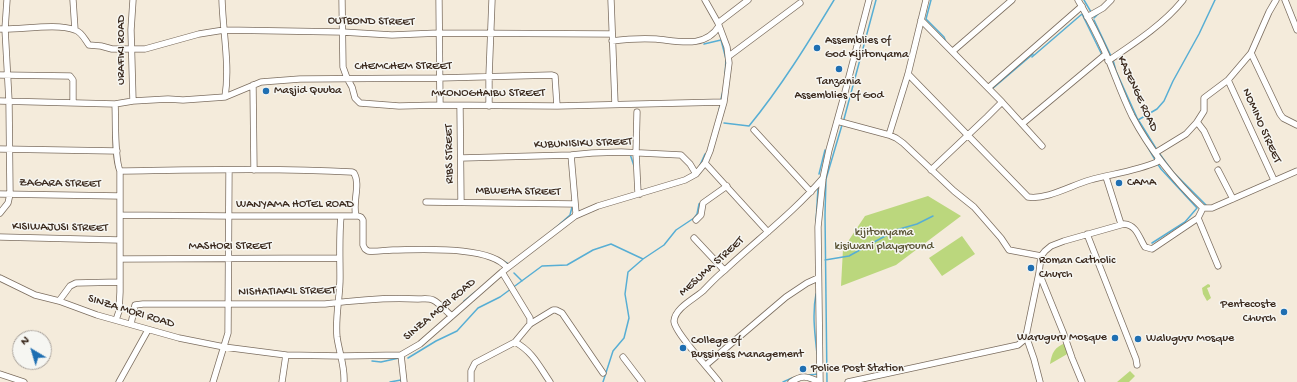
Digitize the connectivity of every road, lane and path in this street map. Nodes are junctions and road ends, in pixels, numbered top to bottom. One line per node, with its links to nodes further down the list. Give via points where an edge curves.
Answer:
1 (7, 0): 24 (street)
2 (74, 0): 25 (street)
3 (133, 0): 33 (street, URAFIKI ROAD)
4 (222, 0): 26 (street)
5 (342, 0): 28 (street, MKONOGHAIBU STREET)
6 (438, 0): 29 (street)
7 (492, 0): 30 (street)
8 (611, 0): 31 (street)
9 (705, 0): 23 (street, SINZA MORI ROAD)
10 (748, 0): 23 (street)
11 (869, 0): 62 (street)
12 (926, 0): 22 (street)
13 (1012, 0): 34 (street)
14 (1078, 0): 20 (street, KAJENGE ROAD)
15 (1111, 0): 21 (street)
16 (1183, 0): 38 (street, via 1150,30)
17 (1276, 0): 35 (street)
18 (1285, 0): 27 (street)
19 (800, 3): 37 (street)
20 (1082, 6): 21 (street, KAJENGE ROAD); 47 (street)
21 (1087, 18): 36 (street, KAJENGE ROAD)
22 (921, 20): 34 (street); 39 (street)
23 (719, 25): 32 (street, via 714,34 704,40 692,42); 37 (street, SINZA MORI ROAD)
24 (2, 29): 25 (street, via 37,27); 41 (street)
25 (74, 30): 33 (street, OUTBOND STREET, via 81,33 89,45)
26 (224, 30): 28 (street, OUTBOND STREET); 33 (street, OUTBOND STREET, via 145,49); 48 (street, via 227,62)
27 (1297, 30)
28 (342, 32): 29 (street, OUTBOND STREET, via 392,35); 43 (street, MKONOGHAIBU STREET, via 343,67)
29 (439, 33): 30 (street, OUTBOND STREET); 44 (street)
30 (490, 34): 31 (street, OUTBOND STREET); 42 (street)
31 (612, 34): 32 (street)
32 (612, 40): 56 (street)
33 (132, 49): 51 (street, URAFIKI ROAD)
34 (953, 51): 47 (street)
35 (1251, 53): 45 (street); 65 (street, via 1280,114)
36 (1106, 54): 38 (street, KAJENGE ROAD); 64 (street)
37 (729, 56): 53 (street, SINZA MORI ROAD)
38 (1108, 61): 74 (street, KAJENGE ROAD, via 1132,115)
39 (908, 74): 67 (street); 68 (street)
40 (0, 75): 41 (street)
41 (7, 75): 50 (street); 52 (street, via 71,76 74,80)
42 (489, 76): 44 (street, CHEMCHEM STREET); 59 (street); 60 (street, CHEMCHEM STREET, via 555,76)
43 (347, 78): 44 (street, CHEMCHEM STREET); 46 (street, CHEMCHEM STREET); 57 (street, MKONOGHAIBU STREET, via 355,98 360,103 399,106)
44 (439, 78): 57 (street)
45 (1228, 80): 63 (street, via 1204,98 1204,111); 89 (street, NOMINO STREET)
46 (253, 84): 48 (street, CHEMCHEM STREET); 81 (street)
47 (988, 88): 54 (street)
48 (225, 97): 51 (street)
49 (0, 101): 50 (street)
50 (9, 101): 52 (street); 71 (street)
51 (133, 101): 55 (street)
52 (72, 102): 55 (street)
53 (724, 102): 56 (street, MKONOGHAIBU STREET); 79 (street, SINZA MORI ROAD)
54 (1002, 102): 64 (street); 68 (street)
55 (115, 104): 72 (street)
56 (615, 104): 60 (street, MKONOGHAIBU STREET)
57 (440, 105): 58 (street, MKONOGHAIBU STREET)
58 (460, 106): 59 (street, MKONOGHAIBU STREET); 76 (street, RIBS STREET)
59 (490, 106): 60 (street, MKONOGHAIBU STREET)
60 (557, 106)
61 (637, 112): 73 (street)
62 (837, 121): 67 (street); 88 (street)
63 (1197, 122): 74 (street, via 1186,134); 78 (street)
64 (1022, 124): 69 (street)
65 (1297, 126)
66 (754, 130): 91 (street)
67 (889, 135): 82 (street, via 903,142)
68 (967, 136): 82 (street); 87 (street, via 1028,197 1041,196)
69 (1042, 146)
70 (0, 149): 71 (street)
71 (11, 149): 72 (street); 93 (street)
72 (117, 151): 84 (street)
73 (636, 153): 75 (street, KUBUNISIKU STREET); 86 (street, KUBUNISIKU STREET, via 680,155); 94 (street)
74 (1155, 153): 77 (street, KAJENGE ROAD)
75 (571, 155): 76 (street, KUBUNISIKU STREET); 99 (street)
76 (461, 158): 98 (street, RIBS STREET)
77 (1158, 159): 87 (street, via 1150,165); 100 (street, KAJENGE ROAD)
78 (1217, 159)
79 (705, 163): 86 (street, SINZA MORI ROAD); 90 (street)
80 (229, 170): 81 (street); 84 (street); 103 (street)
81 (254, 170): 105 (street, via 331,170 354,173)
82 (931, 170): 115 (street, via 977,211 1009,250)
83 (1218, 170): 96 (street)
84 (120, 171): 95 (street)
85 (1297, 171): 89 (street)
86 (696, 174): 94 (street, SINZA MORI ROAD)
87 (1106, 176): 109 (street)
88 (823, 178): 91 (street, MESUMA STREET); 124 (street, via 818,227)
89 (1274, 180): 96 (street)
90 (727, 186): 108 (street, via 703,203 701,214); 110 (street)
91 (811, 192): 110 (street, MESUMA STREET)
92 (0, 194): 93 (street, ZAGARA STREET)
93 (10, 194): 95 (street, ZAGARA STREET); 101 (street, via 8,203)
94 (640, 194): 106 (street, SINZA MORI ROAD, via 598,206)
95 (120, 196): 102 (street)
96 (1233, 199): 100 (street, via 1212,208)
97 (426, 202): 98 (street, MBWEHA STREET)
98 (461, 202): 99 (street, MBWEHA STREET)
99 (575, 204): 106 (street)
100 (1203, 208): 107 (street)
101 (0, 213)
102 (121, 215): 103 (street, WANYAMA HOTEL ROAD); 114 (street)
103 (229, 216): 104 (street, WANYAMA HOTEL ROAD); 117 (street)
104 (341, 216): 105 (street, WANYAMA HOTEL ROAD); 118 (street)
105 (356, 216): 120 (street, WANYAMA HOTEL ROAD, via 363,220 363,245 368,251 470,252 500,260)
106 (575, 216): 120 (street, SINZA MORI ROAD)
107 (1198, 218): 109 (street, via 1152,249 1145,246 1135,228); 119 (street)
108 (696, 220)
109 (1121, 224): 111 (street)
110 (768, 232): 121 (street, MESUMA STREET)
111 (1087, 234): 115 (street, via 1051,246); 142 (street)
112 (0, 237): 114 (street, KISIWAJUSI STREET)
113 (694, 238): 121 (street)
114 (120, 240): 116 (street)
115 (1041, 256): 122 (street)
116 (120, 258): 117 (street, MASHORI STREET); 125 (street)
117 (228, 258): 118 (street, MASHORI STREET); 128 (street)
118 (339, 258): 127 (street)
119 (1218, 266)
120 (504, 270): 129 (street, SINZA MORI ROAD); 132 (street, via 530,318)
121 (724, 270): 141 (street, MESUMA STREET, via 675,316 674,322 678,332)
122 (1039, 273): 134 (street); 159 (street)
123 (0, 278): 126 (street, SINZA MORI ROAD, via 35,295)
124 (818, 278): 141 (street, via 786,297); 156 (street)
125 (120, 282): 126 (street, via 76,283 70,286); 130 (street, via 119,311)
126 (58, 301): 130 (street, SINZA MORI ROAD)
127 (338, 302): 128 (street, NISHATIAKIL STREET); 129 (street, NISHATIAKIL STREET, via 405,298 432,300); 139 (street, via 337,336)
128 (229, 304): 131 (street, NISHATIAKIL STREET, via 135,305); 136 (street, via 228,332)
129 (452, 316): 137 (street, SINZA MORI ROAD, via 420,344)
130 (116, 320): 131 (street, SINZA MORI ROAD)
131 (131, 324): 133 (street, SINZA MORI ROAD)
132 (530, 324): 135 (street); 143 (street, via 549,311 556,310 562,313)
133 (148, 330): 136 (street, SINZA MORI ROAD); 146 (street)
134 (1026, 336): 157 (street, via 1021,343 1014,346); 158 (street)
135 (515, 342): 151 (street, via 475,363 470,371); 152 (street, via 532,355)
136 (224, 347): 138 (street, SINZA MORI ROAD); 147 (street)
137 (401, 354): 139 (street, SINZA MORI ROAD); 150 (street)
138 (286, 355): 139 (street, SINZA MORI ROAD); 148 (street)
139 (341, 356): 149 (street, via 345,371)
140 (623, 357): 153 (street)
141 (706, 365): 154 (street, MESUMA STREET)
142 (1137, 365)
143 (603, 373)
144 (0, 374): 145 (street)
145 (24, 382)
146 (119, 382)
147 (213, 382)
148 (282, 382)
149 (344, 382)
150 (404, 382)
151 (471, 382)
152 (550, 382)
153 (642, 382)
154 (719, 382)
155 (791, 382): 156 (street, via 802,377)
156 (820, 382)
157 (848, 382)
158 (1040, 382)
159 (1082, 382)

